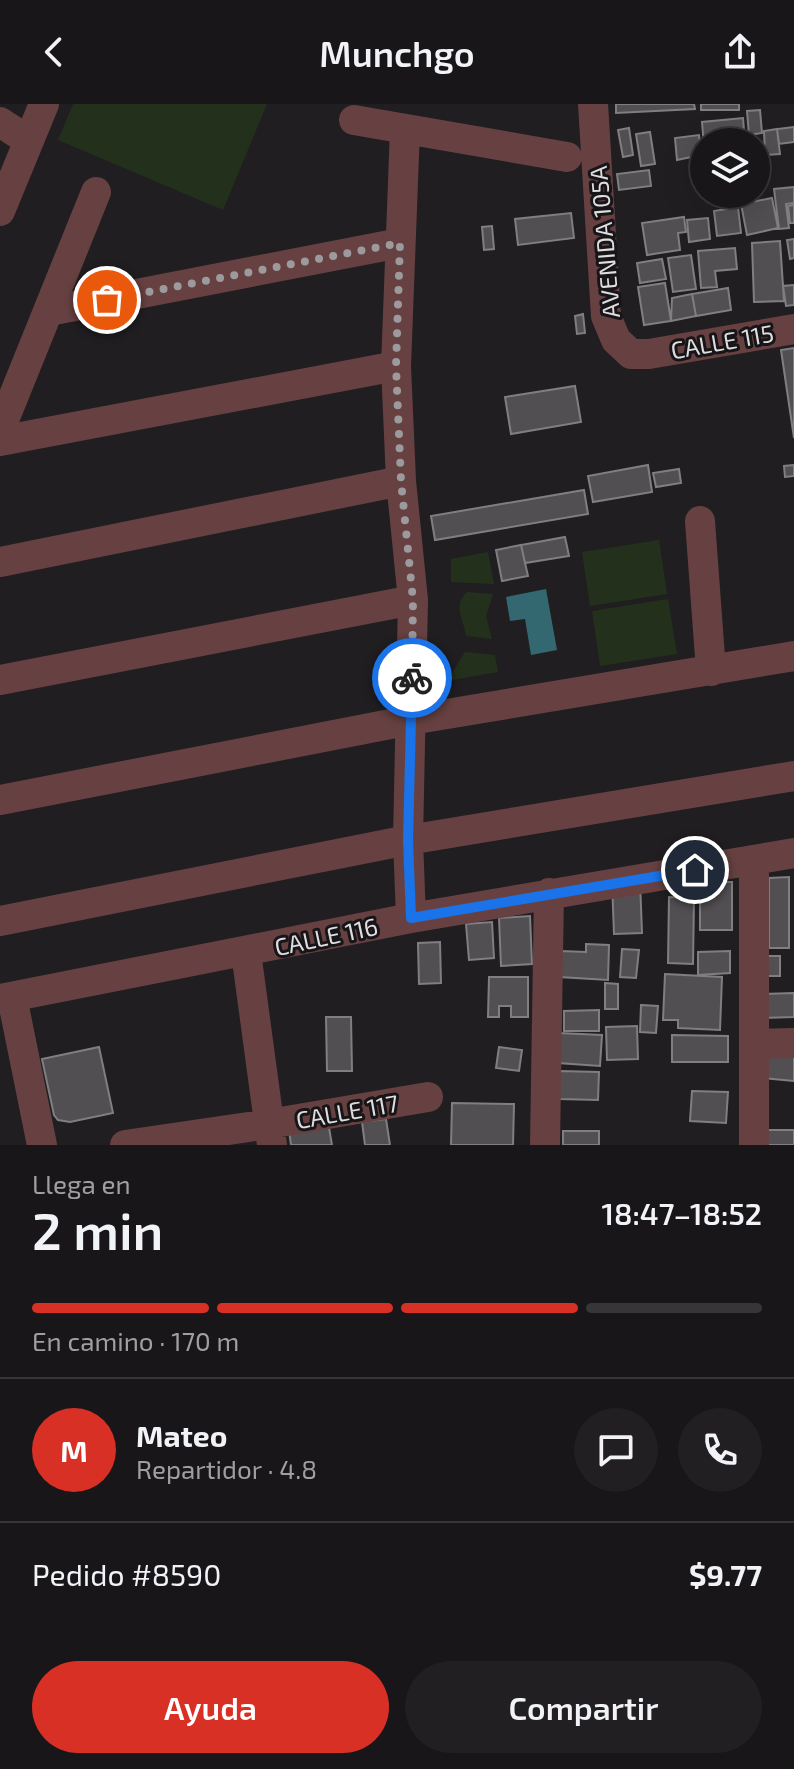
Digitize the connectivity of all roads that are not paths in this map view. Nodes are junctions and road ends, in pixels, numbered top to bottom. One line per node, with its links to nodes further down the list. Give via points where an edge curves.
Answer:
1 (44, 104): 6 (street)
2 (593, 104): 13 (street, AVENIDA 105A, via 606,316 616,340 631,354)
3 (354, 120): 5 (street)
4 (0, 122): 6 (street)
5 (405, 129): 7 (street); 10 (street)
6 (29, 141): 9 (street)
7 (567, 157)
8 (96, 192): 11 (street)
9 (0, 211)
10 (400, 243): 11 (street); 14 (street)
11 (49, 311): 15 (street)
12 (794, 329): 13 (street, CALLE 115)
13 (649, 354)
14 (396, 366): 16 (street); 17 (street)
15 (0, 430)
16 (0, 441)
17 (401, 481): 19 (street); 20 (street)
18 (700, 521): 22 (street)
19 (0, 562)
20 (413, 600): 23 (street); 24 (street)
21 (794, 656): 22 (street)
22 (711, 671): 24 (street)
23 (0, 680)
24 (411, 720): 26 (street); 27 (street)
25 (794, 776): 27 (street)
26 (0, 800)
27 (408, 840): 31 (street); 32 (street)
28 (794, 853): 29 (street, CALLE 116)
29 (754, 860): 30 (street, CALLE 116); 36 (street)
30 (549, 893): 31 (street, CALLE 116); 41 (street)
31 (411, 918): 33 (street, CALLE 116)
32 (0, 921)
33 (246, 952): 34 (street, CALLE 116); 38 (street)
34 (6, 998): 39 (street)
35 (794, 1043): 36 (street)
36 (755, 1044): 42 (street)
37 (428, 1097): 38 (street, CALLE 117)
38 (270, 1134): 40 (street, CALLE 117)
39 (42, 1145)
40 (125, 1145)
41 (545, 1145)
42 (754, 1145)

